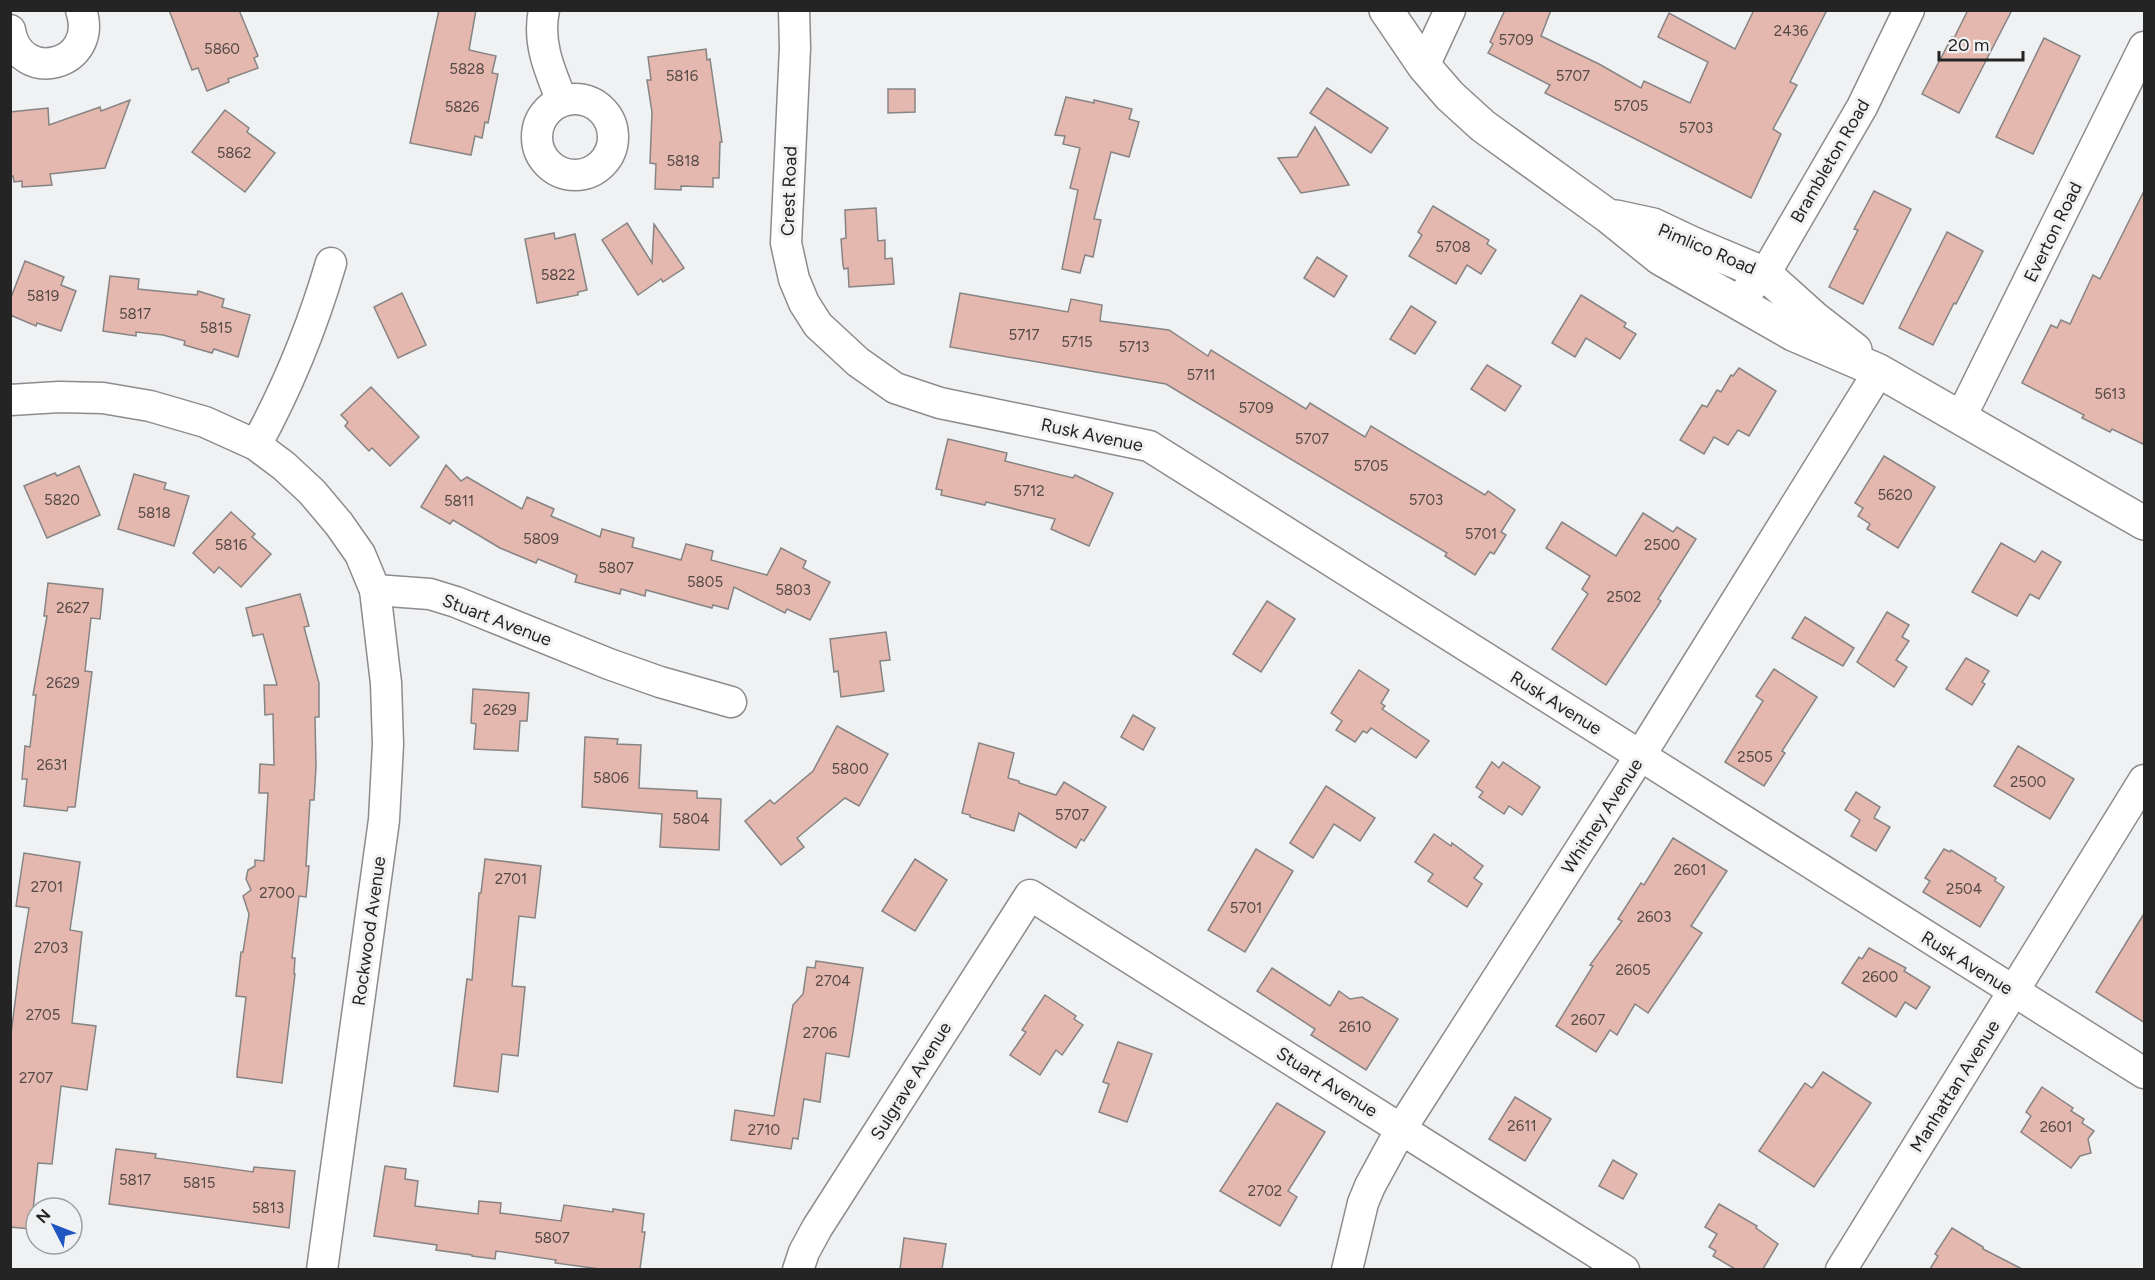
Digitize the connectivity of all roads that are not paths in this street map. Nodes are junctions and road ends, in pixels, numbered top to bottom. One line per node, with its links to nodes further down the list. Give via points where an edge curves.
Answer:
1 (13, 10): 8 (street)
2 (81, 10): 9 (street, via 82,38 75,51 56,63 38,63 23,56 12,42)
3 (544, 10): 12 (street, via 542,45)
4 (794, 10): 19 (street, Crest Road, via 786,243 794,279 818,325 858,362 895,388)
5 (1386, 10): 11 (street, Pimlico Road)
6 (1450, 10): 11 (street)
7 (1909, 10): 15 (street, Brambleton Road, via 1862,107)
8 (10, 19)
9 (10, 30)
10 (2145, 47): 20 (street, Everton Road)
11 (1424, 66): 13 (street, Pimlico Road, via 1483,126)
12 (562, 101)
13 (1608, 216): 15 (street, Pimlico Road, via 1653,225); 16 (street, Pimlico Road, via 1660,258)
14 (331, 263): 21 (street, via 297,366)
15 (1765, 274): 16 (street, Brambleton Road); 17 (street, Pimlico Road)
16 (1736, 301): 17 (street, Pimlico Road, via 1793,334)
17 (1879, 371): 20 (street, Pimlico Road); 25 (street, Whitney Avenue)
18 (10, 400): 21 (street, via 103,398 150,406 205,423)
19 (940, 403): 25 (street, Rusk Avenue, via 1149,446)
20 (1961, 417): 22 (street, Pimlico Road)
21 (256, 445): 23 (street, via 312,492 339,524 360,554)
22 (2145, 523)
23 (375, 590): 24 (street, Stuart Avenue, via 439,596 609,664); 31 (street, Rockwood Avenue, via 386,683 384,820)
24 (731, 702)
25 (1640, 756): 28 (street, Rusk Avenue); 30 (street, Whitney Avenue)
26 (2145, 780): 28 (street, Manhattan Avenue)
27 (1030, 895): 30 (street, Stuart Avenue); 32 (street, Sulgrave Avenue, via 817,1228)
28 (2013, 991): 29 (street, Rusk Avenue); 35 (street, Manhattan Avenue)
29 (2145, 1073)
30 (1401, 1129): 33 (street, Whitney Avenue, via 1370,1186); 34 (street, Stuart Avenue)
31 (321, 1269)
32 (798, 1269)
33 (1347, 1269)
34 (1624, 1269)
35 (1841, 1269)

